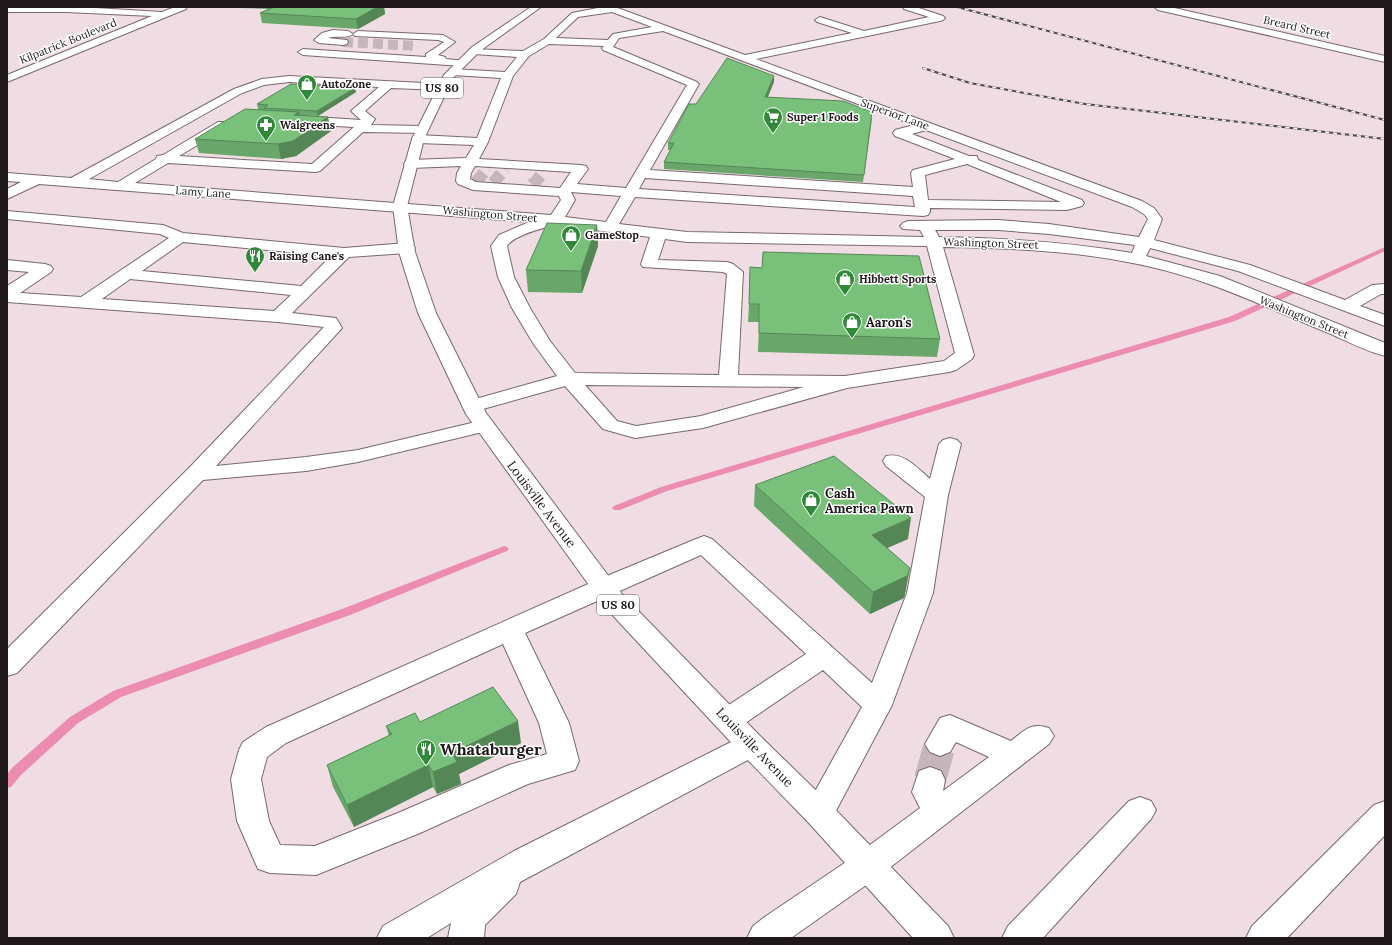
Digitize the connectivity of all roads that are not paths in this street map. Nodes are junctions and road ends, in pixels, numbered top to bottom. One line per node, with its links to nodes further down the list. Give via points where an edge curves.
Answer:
1 (183, 7): 7 (street, Kilpatrick Boulevard)
2 (537, 7): 20 (street, Louisville Avenue / US 80)
3 (907, 7): 12 (street, via 940,18)
4 (1158, 7): 22 (street, Breard Street)
5 (609, 8): 8 (street); 9 (street, Superior Lane)
6 (7, 9): 7 (street, via 66,9)
7 (164, 15): 26 (street, Kilpatrick Boulevard)
8 (572, 17): 9 (street); 13 (street)
9 (634, 17): 11 (street, Superior Lane)
10 (820, 20): 12 (street)
11 (663, 28): 14 (street, via 616,36); 15 (street, Superior Lane)
12 (863, 34): 21 (street)
13 (547, 41): 14 (street); 19 (street)
14 (611, 44): 45 (street, via 607,48 693,84)
15 (712, 46): 21 (street, Superior Lane); 21 (street, via 696,49 728,61)
16 (422, 47): 23 (street, via 427,50)
17 (303, 52): 18 (street)
18 (324, 54): 20 (street, via 349,35 378,34 440,37 450,42 430,56); 23 (street)
19 (525, 54): 20 (street); 25 (street)
20 (467, 58): 23 (street); 24 (street, Louisville Avenue / US 80)
21 (744, 58): 27 (street, Superior Lane)
22 (1385, 59)
23 (412, 60)
24 (453, 72): 25 (street); 30 (street, Louisville Avenue / US 80)
25 (508, 75): 38 (street)
26 (7, 79)
27 (805, 80): 29 (street); 31 (street, Superior Lane)
28 (389, 84): 30 (street); 35 (street, via 357,111 370,119); 40 (street, via 279,79 256,82)
29 (788, 85)
30 (443, 87): 37 (street, Louisville Avenue / US 80)
31 (845, 95): 32 (street); 36 (street, Superior Lane)
32 (827, 99)
33 (231, 120): 41 (street)
34 (289, 122): 35 (street)
35 (362, 126): 37 (street); 41 (street, via 315,168)
36 (927, 126): 39 (street, Superior Lane); 42 (street, via 899,133)
37 (420, 134): 38 (street); 44 (street, Louisville Avenue / US 80)
38 (482, 142): 43 (street)
39 (997, 152): 42 (street); 68 (street, Superior Lane, via 1137,204 1149,211 1155,219)
40 (118, 157): 41 (street); 48 (street)
41 (164, 159): 49 (street)
42 (968, 160): 57 (street, via 918,174); 57 (street, via 1077,203 1067,206)
43 (470, 162): 44 (street); 50 (street, via 463,181); 51 (street, via 490,166 580,169)
44 (411, 164): 54 (street, Louisville Avenue / US 80)
45 (641, 174): 52 (street); 57 (street)
46 (7, 177): 47 (street, Lamy Lane)
47 (37, 179): 48 (street, Lamy Lane); 53 (street)
48 (74, 182): 49 (street, Lamy Lane)
49 (122, 185): 54 (street, Lamy Lane)
50 (509, 188): 51 (street); 55 (street)
51 (565, 190): 52 (street); 58 (street, via 568,200)
52 (631, 192): 57 (street); 60 (street)
53 (7, 195)
54 (400, 206): 55 (street, Washington Street); 69 (street, Louisville Avenue / US 80)
55 (487, 214): 58 (street, Washington Street); 67 (street, via 503,227)
56 (7, 215): 66 (street, via 163,230)
57 (925, 215): 64 (street, Washington Street); 65 (street, Washington Street, via 687,237); 68 (street, Washington Street); 71 (street, Washington Street, via 1004,243 1050,246); 84 (street, via 965,355 949,366)
58 (555, 220): 59 (street, Washington Street); 67 (street)
59 (581, 222): 60 (street, Washington Street); 65 (street, Washington Street)
60 (613, 222): 61 (street, Washington Street)
61 (689, 222)
62 (725, 223): 63 (street)
63 (847, 226)
64 (894, 226)
65 (659, 233): 83 (street, via 649,264 727,267 735,272)
66 (180, 237): 70 (street); 73 (street)
67 (504, 238): 82 (street, via 499,246 506,277 542,344)
68 (1144, 242): 71 (street); 78 (street, Washington Street, via 1205,256)
69 (406, 248): 70 (street); 85 (street, Louisville Avenue / US 80, via 428,313)
70 (344, 254): 75 (street)
71 (1138, 259): 81 (street, Washington Street, via 1214,280)
72 (7, 265): 76 (street, via 45,269)
73 (126, 274): 75 (street); 77 (street)
74 (1383, 287): 78 (street)
75 (304, 291): 79 (street)
76 (7, 295): 77 (street)
77 (86, 302): 79 (street)
78 (1346, 306): 80 (street, Washington Street)
79 (278, 317): 88 (street, via 330,322 333,328)
80 (1385, 322)
81 (1383, 348)
82 (569, 379): 83 (street); 84 (street, via 610,425 635,432 703,422); 85 (street)
83 (728, 380): 84 (street)
84 (845, 382)
85 (478, 416): 88 (street, via 358,456 306,464); 90 (street, Louisville Avenue / US 80)
86 (950, 444): 89 (street)
87 (894, 461): 89 (street)
88 (196, 474): 93 (street)
89 (937, 495): 94 (street, via 920,593)
90 (604, 587): 91 (street); 92 (street, via 704,544); 95 (street, Louisville Avenue / US 80, via 613,600)
91 (510, 630): 91 (street, via 276,735 254,750 246,779 253,821 270,860 316,861 409,824 520,774 564,761 554,723)
92 (824, 656): 94 (street); 95 (street)
93 (7, 666)
94 (878, 705): 103 (street)
95 (728, 720): 98 (street, Louisville Avenue / US 80)
96 (1038, 736): 99 (street)
97 (940, 744): 99 (street, via 950,726)
98 (751, 745): 103 (street, Louisville Avenue / US 80); 105 (street)
99 (1013, 755): 102 (street)
100 (930, 780): 102 (street, via 927,792)
101 (1140, 810): 111 (street)
102 (940, 811): 106 (street)
103 (819, 813): 106 (street, Louisville Avenue / US 80)
104 (1385, 814): 112 (street)
105 (526, 861): 108 (street); 109 (street, via 469,918)
106 (867, 866): 107 (street); 110 (street, Louisville Avenue / US 80)
107 (764, 934)
108 (395, 938)
109 (466, 938)
110 (936, 938)
111 (1020, 938)
112 (1264, 938)

